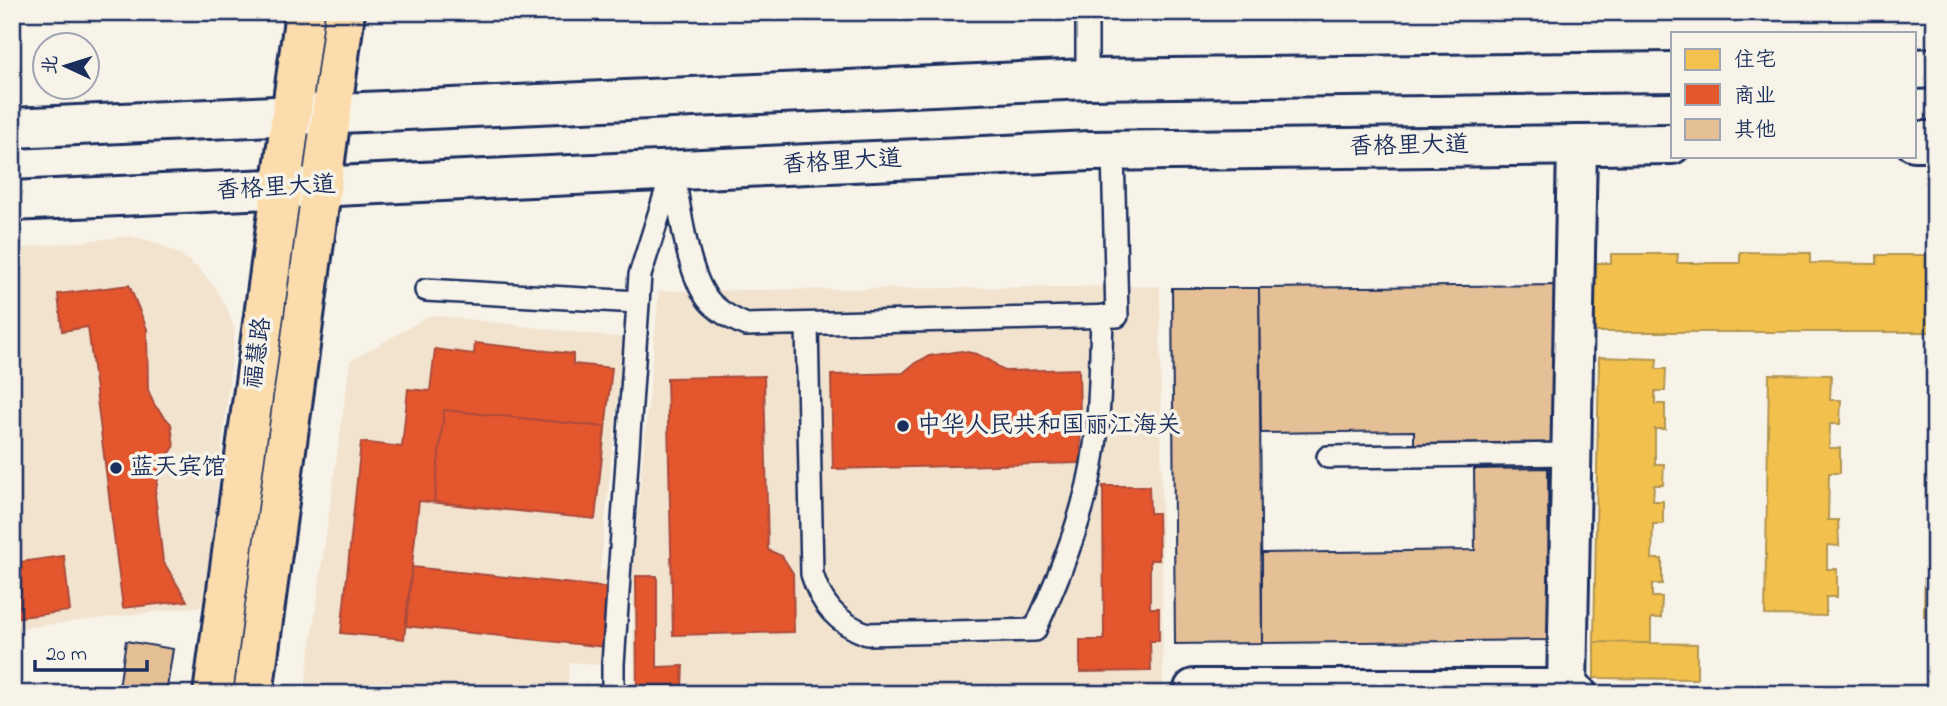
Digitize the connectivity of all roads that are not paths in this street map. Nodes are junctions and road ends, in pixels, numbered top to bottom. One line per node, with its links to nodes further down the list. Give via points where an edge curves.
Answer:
1 (305, 12): 9 (main road, 福慧路)
2 (345, 12): 8 (main road, 福慧路)
3 (1087, 12): 7 (lane)
4 (1935, 68): 5 (main road)
5 (1916, 69)
6 (1671, 72): 7 (main road)
7 (1087, 79): 8 (main road)
8 (331, 114): 9 (main road); 17 (main road, 福慧路)
9 (291, 116): 10 (main road); 18 (main road, 福慧路)
10 (12, 128)
11 (1916, 141): 12 (main road)
12 (1935, 141)
13 (1671, 144): 14 (main road, 香格里大道)
14 (1577, 145): 15 (main road, 香格里大道); 24 (main road)
15 (1113, 151): 16 (main road, 香格里大道); 22 (lane, via 1117,316)
16 (673, 170): 17 (main road, 香格里大道); 21 (lane, via 640,275); 23 (lane, via 693,271 712,304 746,325)
17 (320, 187): 18 (main road, 香格里大道); 30 (main road, 福慧路)
18 (281, 189): 19 (main road, 香格里大道); 29 (main road, 福慧路)
19 (12, 201)
20 (426, 290): 21 (lane)
21 (638, 302): 31 (lane)
22 (1102, 316): 23 (lane); 23 (lane, via 1100,408 1084,504 1035,630 1022,631 867,634 844,624 826,606 812,574)
23 (807, 324)
24 (1571, 454): 25 (lane); 28 (main road)
25 (1328, 457)
26 (1194, 689): 27 (main road)
27 (1292, 691): 28 (main road)
28 (1572, 692)
29 (214, 694)
30 (253, 694)
31 (613, 694)

